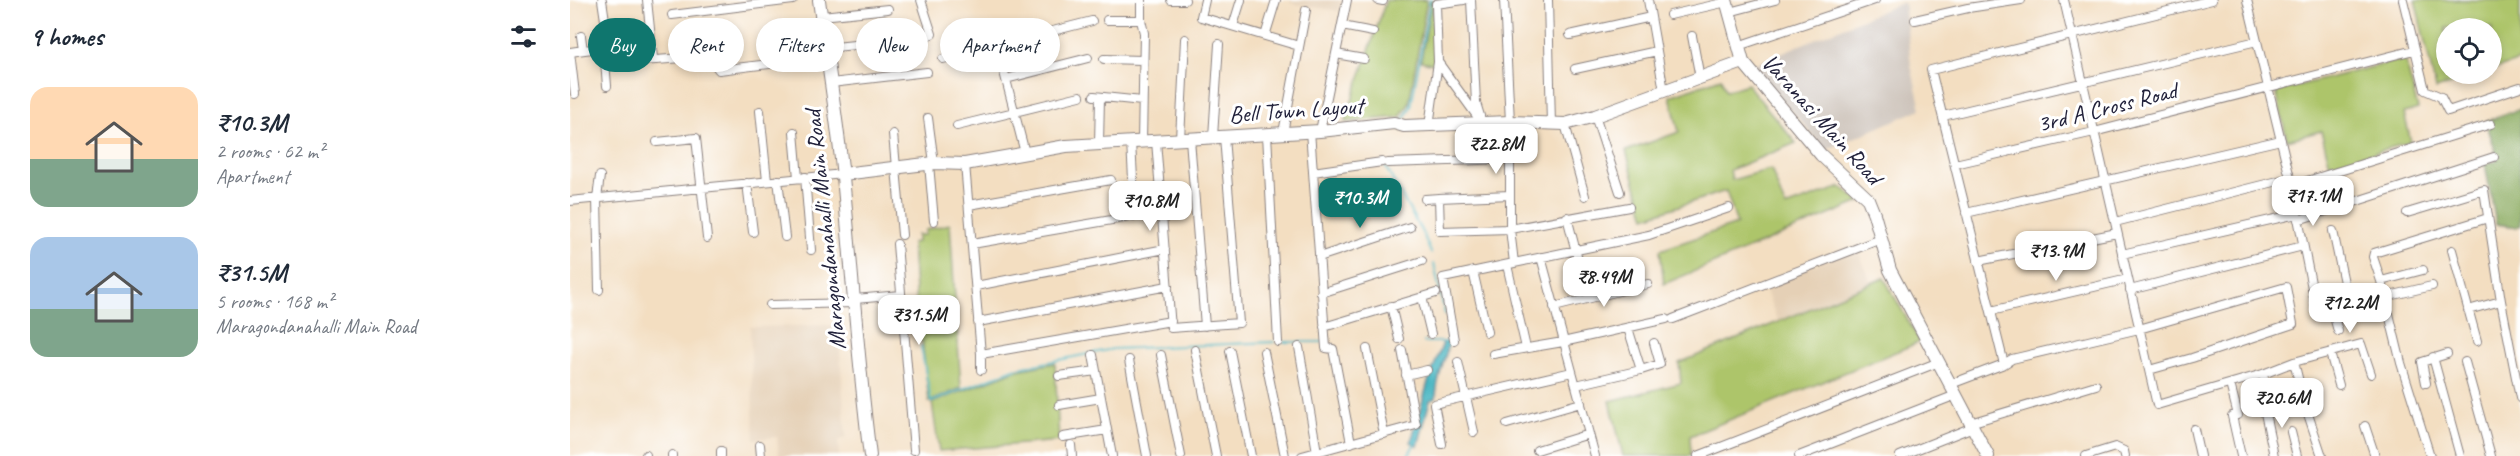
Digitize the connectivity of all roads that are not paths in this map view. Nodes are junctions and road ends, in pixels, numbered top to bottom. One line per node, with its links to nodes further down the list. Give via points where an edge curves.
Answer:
1 (602, 0): 32 (street)
2 (647, 0): 33 (street)
3 (793, 0): 28 (street)
4 (819, 0): 30 (street, Maragondanahalli Main Road)
5 (921, 0): 52 (street, via 932,34)
6 (1141, 0): 35 (street)
7 (1171, 0): 8 (street)
8 (1185, 0)
9 (1205, 0): 38 (street, via 1200,17)
10 (1240, 0): 38 (street)
11 (1276, 0): 44 (street)
12 (1347, 0): 39 (street)
13 (1464, 0): 65 (street, via 1436,4)
14 (1471, 0): 89 (street, via 1476,103)
15 (1504, 0): 88 (street)
16 (1548, 0): 92 (street)
17 (1648, 0): 31 (street)
18 (1775, 0): 25 (street)
19 (1875, 0): 51 (street)
20 (2021, 0): 36 (street)
21 (2064, 0): 46 (street)
22 (2212, 0): 46 (street)
23 (2247, 0): 48 (street)
24 (2403, 0): 55 (street)
25 (1727, 5): 29 (street); 51 (street, Varanasi Main Road)
26 (888, 9): 30 (street)
27 (1306, 10): 50 (street)
28 (672, 15)
29 (1670, 15)
30 (822, 16)
31 (1651, 17): 42 (street); 56 (street)
32 (604, 18)
33 (649, 18)
34 (1107, 20): 35 (street)
35 (1141, 20): 64 (street)
36 (1915, 20)
37 (1092, 21): 40 (street)
38 (1233, 26): 44 (street)
39 (1342, 26): 41 (street); 58 (street)
40 (1060, 29)
41 (1372, 32)
42 (1570, 35)
43 (581, 36): 53 (street)
44 (1265, 36): 50 (street)
45 (1692, 36): 72 (street)
46 (2071, 36): 75 (street); 86 (street, via 1931,70)
47 (1185, 39): 102 (street)
48 (2257, 41): 75 (street); 77 (street)
49 (1219, 44): 101 (street)
50 (1299, 46): 98 (street)
51 (1738, 46): 66 (street, Varanasi Main Road)
52 (844, 49)
53 (583, 50): 54 (street); 57 (street)
54 (588, 50)
55 (2414, 50): 77 (street, 3rd A Cross Road); 78 (street, via 2425,90 2441,97 2448,111)
56 (1657, 51): 67 (street); 79 (street)
57 (570, 52): 80 (street)
58 (1336, 54): 62 (street); 95 (street)
59 (1088, 58): 73 (street)
60 (668, 59): 63 (street)
61 (1104, 59): 64 (street)
62 (1364, 59)
63 (656, 60)
64 (1143, 60): 82 (street)
65 (1438, 62): 89 (street); 94 (street)
66 (1743, 62): 72 (street, Bell Town Layout); 153 (street, Varanasi Main Road, via 1799,131 1868,199)
67 (1575, 69)
68 (607, 72): 76 (street)
69 (829, 72): 74 (street, Maragondanahalli Main Road)
70 (927, 72): 74 (street)
71 (1004, 72): 73 (street)
72 (1700, 78): 79 (street, Bell Town Layout)
73 (1006, 79): 84 (street)
74 (831, 83): 116 (street, Maragondanahalli Main Road)
75 (2082, 83): 86 (street); 97 (street)
76 (607, 86)
77 (2268, 86): 97 (street, 3rd A Cross Road); 103 (street)
78 (2520, 87)
79 (1664, 91): 85 (street, Bell Town Layout)
80 (575, 94)
81 (1080, 96): 84 (street)
82 (1142, 101): 106 (street); 107 (street, via 1097,97)
83 (760, 111): 122 (street)
84 (1015, 112): 93 (street); 108 (street)
85 (1595, 116): 90 (street, Bell Town Layout); 126 (street)
86 (1943, 116): 113 (street)
87 (928, 118): 111 (street)
88 (1510, 122): 89 (street, Bell Town Layout); 92 (street, Bell Town Layout); 110 (street)
89 (1482, 123): 94 (street, Bell Town Layout)
90 (1565, 124): 92 (street, Bell Town Layout); 128 (street)
91 (2491, 124): 123 (street)
92 (1551, 125)
93 (957, 126)
94 (1428, 126): 95 (street, Bell Town Layout, via 1399,124)
95 (1315, 131): 98 (street, Bell Town Layout); 115 (street)
96 (794, 132): 118 (street)
97 (2094, 132): 113 (street, 3rd A Cross Road); 121 (street)
98 (1283, 133): 100 (street, Bell Town Layout)
99 (893, 134): 114 (street)
100 (1267, 134): 101 (street, Bell Town Layout); 204 (street)
101 (1218, 137): 102 (street, Bell Town Layout); 194 (street, via 1239,323)
102 (1185, 139): 104 (street, Bell Town Layout); 194 (street)
103 (2281, 140): 121 (street); 123 (street)
104 (1155, 141): 106 (street, Bell Town Layout); 157 (street)
105 (657, 142): 125 (street, via 696,138)
106 (1136, 142): 107 (street, Bell Town Layout); 155 (street, via 1136,216)
107 (1098, 144): 108 (street, Bell Town Layout)
108 (1026, 153): 112 (street, Bell Town Layout)
109 (2494, 157): 141 (street)
110 (1509, 159): 115 (street, via 1385,163); 127 (street)
111 (932, 164): 112 (street, Bell Town Layout); 114 (street, Bell Town Layout); 143 (street)
112 (965, 164): 134 (street)
113 (1955, 164): 138 (street)
114 (896, 167): 116 (street, Bell Town Layout); 150 (street)
115 (1313, 172): 135 (street)
116 (843, 174): 118 (street); 183 (street, Maragondanahalli Main Road)
117 (600, 176): 129 (street)
118 (801, 178): 119 (street); 160 (street)
119 (778, 180): 122 (street); 151 (street)
120 (1111, 180): 134 (street)
121 (2105, 180): 138 (street); 144 (street)
122 (767, 181): 124 (street)
123 (2290, 182): 141 (street); 144 (street)
124 (747, 183): 125 (street); 148 (street)
125 (702, 188): 129 (street); 152 (street)
126 (1620, 192)
127 (1509, 195): 131 (street); 146 (street)
128 (1585, 196)
129 (597, 198): 133 (street); 176 (street)
130 (1377, 198): 135 (street)
131 (1439, 198): 132 (street); 146 (street, via 1440,231)
132 (1425, 200)
133 (570, 201)
134 (969, 205): 155 (street)
135 (1316, 206): 162 (street)
136 (1629, 207): 140 (street)
137 (1730, 208): 158 (street, via 1649,235)
138 (1966, 213): 165 (street)
139 (2406, 213): 142 (street, via 2484,190)
140 (1567, 217): 146 (street); 158 (street)
141 (2298, 217): 156 (street); 161 (street)
142 (2488, 218): 171 (street, via 2374,253); 184 (street)
143 (934, 221)
144 (2115, 222): 149 (street)
145 (1410, 227): 162 (street)
146 (1510, 228): 166 (street)
147 (2333, 231): 188 (street)
148 (753, 232)
149 (2117, 233): 161 (street); 165 (street)
150 (902, 235)
151 (785, 237)
152 (707, 238)
153 (1881, 239): 196 (street, via 1670,319); 223 (street, Varanasi Main Road, via 1890,270)
154 (897, 244): 180 (street)
155 (972, 244): 173 (street)
156 (2303, 246): 177 (street); 189 (street, via 2317,314)
157 (1165, 249): 173 (street); 174 (street)
158 (1576, 249): 163 (street); 169 (street)
159 (2452, 249): 190 (street)
160 (812, 250)
161 (2122, 254): 170 (street)
162 (1319, 257): 178 (street)
163 (1541, 257): 166 (street); 187 (street)
164 (1422, 261): 178 (street)
165 (1978, 261): 191 (street)
166 (1510, 264): 168 (street); 208 (street)
167 (2423, 270): 171 (street)
168 (1473, 271): 199 (street); 202 (street, via 1443,278)
169 (1582, 275)
170 (2128, 279): 177 (street); 191 (street)
171 (2381, 281): 182 (street)
172 (1648, 284): 187 (street)
173 (976, 286): 193 (street)
174 (1168, 286): 192 (street); 193 (street)
175 (2433, 286): 182 (street)
176 (599, 290)
177 (2130, 290): 197 (street)
178 (1321, 293): 195 (street)
179 (1436, 293): 181 (street)
180 (901, 296): 183 (street); 262 (street)
181 (1422, 297): 186 (street); 200 (street)
182 (2385, 298): 188 (street); 288 (street)
183 (855, 301): 185 (street); 266 (street, Maragondanahalli Main Road)
184 (2501, 301): 190 (street); 245 (street)
185 (770, 305)
186 (1391, 306): 195 (street); 201 (street)
187 (1554, 306): 205 (street)
188 (2349, 306): 189 (street)
189 (2332, 310): 198 (street)
190 (2468, 310): 203 (street)
191 (1991, 311): 226 (street)
192 (1171, 321): 194 (street, via 1171,328); 215 (street)
193 (978, 322): 215 (street)
194 (1205, 326)
195 (1324, 327): 258 (street, via 1326,344 1333,349)
196 (1629, 328): 205 (street); 229 (street)
197 (2139, 329): 226 (street, via 2012,358); 230 (street); 230 (street, via 2286,287 2293,324)
198 (2337, 331)
199 (1487, 332)
200 (1431, 334)
201 (1399, 339)
202 (1454, 340)
203 (2477, 340)
204 (1278, 342)
205 (1563, 342): 208 (street); 232 (street)
206 (1654, 343): 229 (street, via 1660,364)
207 (1299, 347): 264 (street)
208 (1526, 348): 216 (street)
209 (1367, 349): 255 (street)
210 (1195, 350): 271 (street)
211 (1402, 350): 235 (street)
212 (1230, 351): 272 (street)
213 (1264, 352): 273 (street)
214 (2330, 352): 224 (street); 234 (street, via 2361,344); 241 (street)
215 (981, 354): 227 (street)
216 (1493, 354)
217 (2447, 354): 220 (street)
218 (1093, 355): 231 (street)
219 (1161, 355): 270 (street)
220 (2433, 357): 237 (street, via 2421,364); 289 (street)
221 (1129, 360): 269 (street)
222 (1458, 362): 243 (street)
223 (1939, 362): 242 (street, Varanasi Main Road); 276 (street)
224 (2294, 362): 233 (street); 286 (street)
225 (2465, 362): 290 (street)
226 (2004, 364): 242 (street)
227 (981, 370)
228 (1427, 370): 235 (street)
229 (1641, 370): 239 (street)
230 (2149, 370): 238 (street, via 2157,405)
231 (1096, 371): 236 (street); 244 (street)
232 (1572, 372): 239 (street); 243 (street)
233 (2263, 374): 238 (street); 284 (street)
234 (2371, 374)
235 (1406, 375): 255 (street, via 1416,425)
236 (1059, 376)
237 (2426, 383)
238 (2230, 384): 283 (street)
239 (1576, 385): 246 (street)
240 (2096, 385): 249 (street)
241 (2339, 386)
242 (1953, 390): 249 (street, Varanasi Main Road); 277 (street)
243 (1466, 397): 253 (street); 259 (street, via 1434,404)
244 (1101, 398): 247 (street); 252 (street)
245 (2520, 398)
246 (1581, 403): 248 (street); 256 (street)
247 (1059, 405)
248 (1507, 423)
249 (1971, 425): 278 (street); 279 (street, Varanasi Main Road)
250 (2365, 426): 287 (street)
251 (2194, 429): 282 (street)
252 (1107, 430): 257 (street); 268 (street)
253 (1474, 432)
254 (2291, 432): 285 (street)
255 (1384, 434): 258 (street)
256 (1589, 434): 263 (street); 275 (street)
257 (1063, 436)
258 (1351, 443): 264 (street)
259 (1442, 444)
260 (760, 445): 265 (street)
261 (1071, 445): 267 (street)
262 (914, 450)
263 (1536, 450)
264 (1317, 452): 274 (street)
265 (761, 456)
266 (870, 456)
267 (1072, 456)
268 (1112, 456)
269 (1147, 456)
270 (1181, 456)
271 (1216, 456)
272 (1251, 456)
273 (1285, 456)
274 (1302, 456)
275 (1595, 456)
276 (1698, 456)
277 (1799, 456)
278 (1900, 456)
279 (1988, 456)
280 (2086, 456): 281 (street, via 2115,447 2124,451)
281 (2125, 456)
282 (2200, 456)
283 (2241, 456)
284 (2274, 456)
285 (2297, 456)
286 (2322, 456)
287 (2375, 456)
288 (2430, 456)
289 (2460, 456)
290 (2491, 456)

